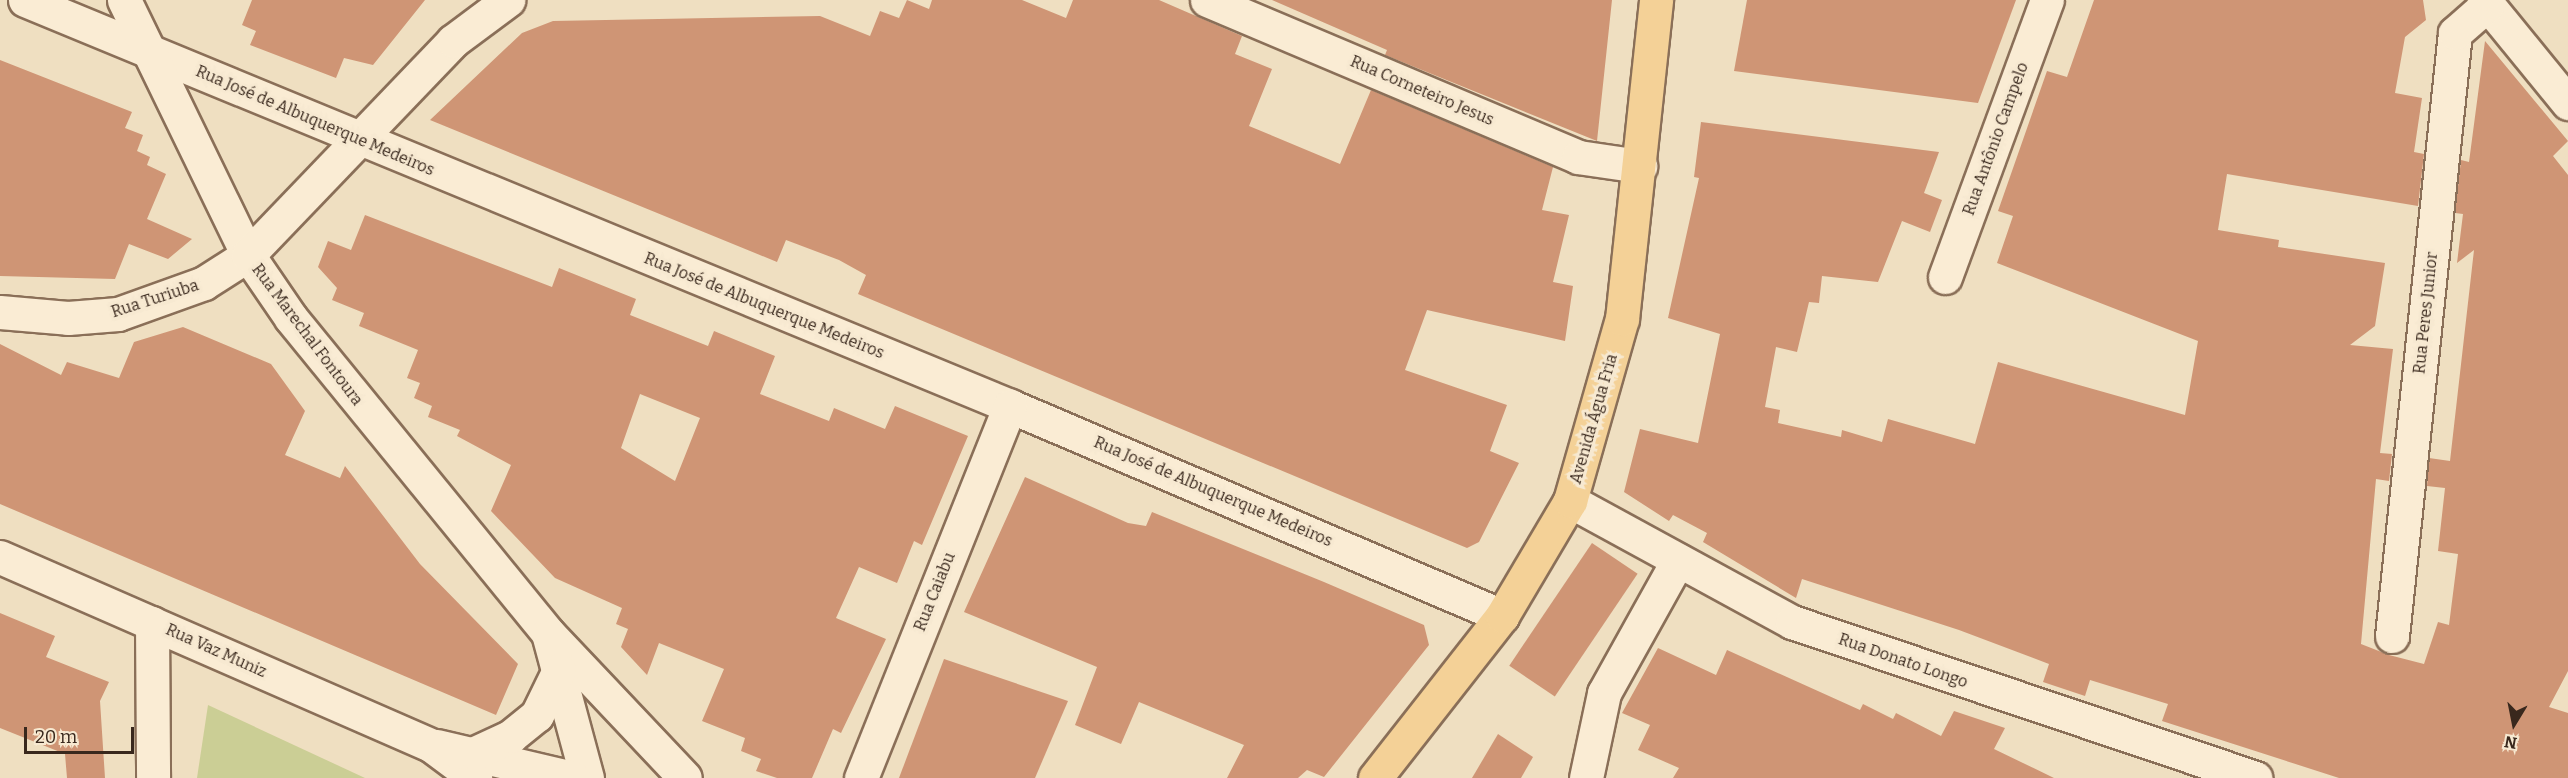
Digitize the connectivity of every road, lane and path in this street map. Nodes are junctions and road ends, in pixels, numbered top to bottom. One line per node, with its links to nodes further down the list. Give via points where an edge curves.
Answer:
1 (25, 0): 8 (street, Rua José de Albuquerque Medeiros)
2 (124, 0): 8 (street, Rua Marechal Fontoura)
3 (507, 0): 10 (street, Rua Turiuba, via 453,41)
4 (1208, 0): 11 (street, Rua Corneteiro Jesus, via 1578,157)
5 (1656, 0): 11 (main road, Avenida Água Fria)
6 (2047, 0): 13 (street, Rua Antônio Campelo)
7 (2486, 2): 9 (street); 22 (street, Rua Peres Junior, via 2455,33)
8 (150, 52): 10 (street, Rua José de Albuquerque Medeiros); 12 (street, Rua Marechal Fontoura)
9 (2568, 103)
10 (362, 140): 12 (street, Rua Turiuba); 15 (street, Rua José de Albuquerque Medeiros)
11 (1640, 166): 16 (main road, Avenida Água Fria, via 1622,320)
12 (248, 255): 14 (street, Rua Turiuba, via 204,283 118,314 68,318); 21 (street, Rua Marechal Fontoura, via 340,382)
13 (1945, 277)
14 (0, 312)
15 (1010, 406): 19 (street, Rua José de Albuquerque Medeiros); 29 (street, Rua Caiabu)
16 (1570, 501): 18 (street, Rua Donato Longo); 19 (main road, Avenida Água Fria)
17 (0, 557): 20 (street, Rua Vaz Muniz)
18 (1678, 560): 31 (street, via 1594,716); 32 (street, Rua Donato Longo, via 1792,622)
19 (1502, 616): 30 (main road, Avenida Água Fria)
20 (152, 623): 24 (street, Rua Vaz Muniz); 25 (street)
21 (548, 633): 23 (street, Rua Marechal Fontoura); 28 (street, Rua Marechal Fontoura)
22 (2392, 636)
23 (559, 670): 24 (street, via 537,715); 27 (street, Rua Marechal Fontoura)
24 (475, 765): 26 (street, Rua Vaz Muniz)
25 (153, 778)
26 (573, 778)
27 (587, 778)
28 (685, 778)
29 (861, 778)
30 (1375, 778)
31 (1586, 778)
32 (2255, 778)

